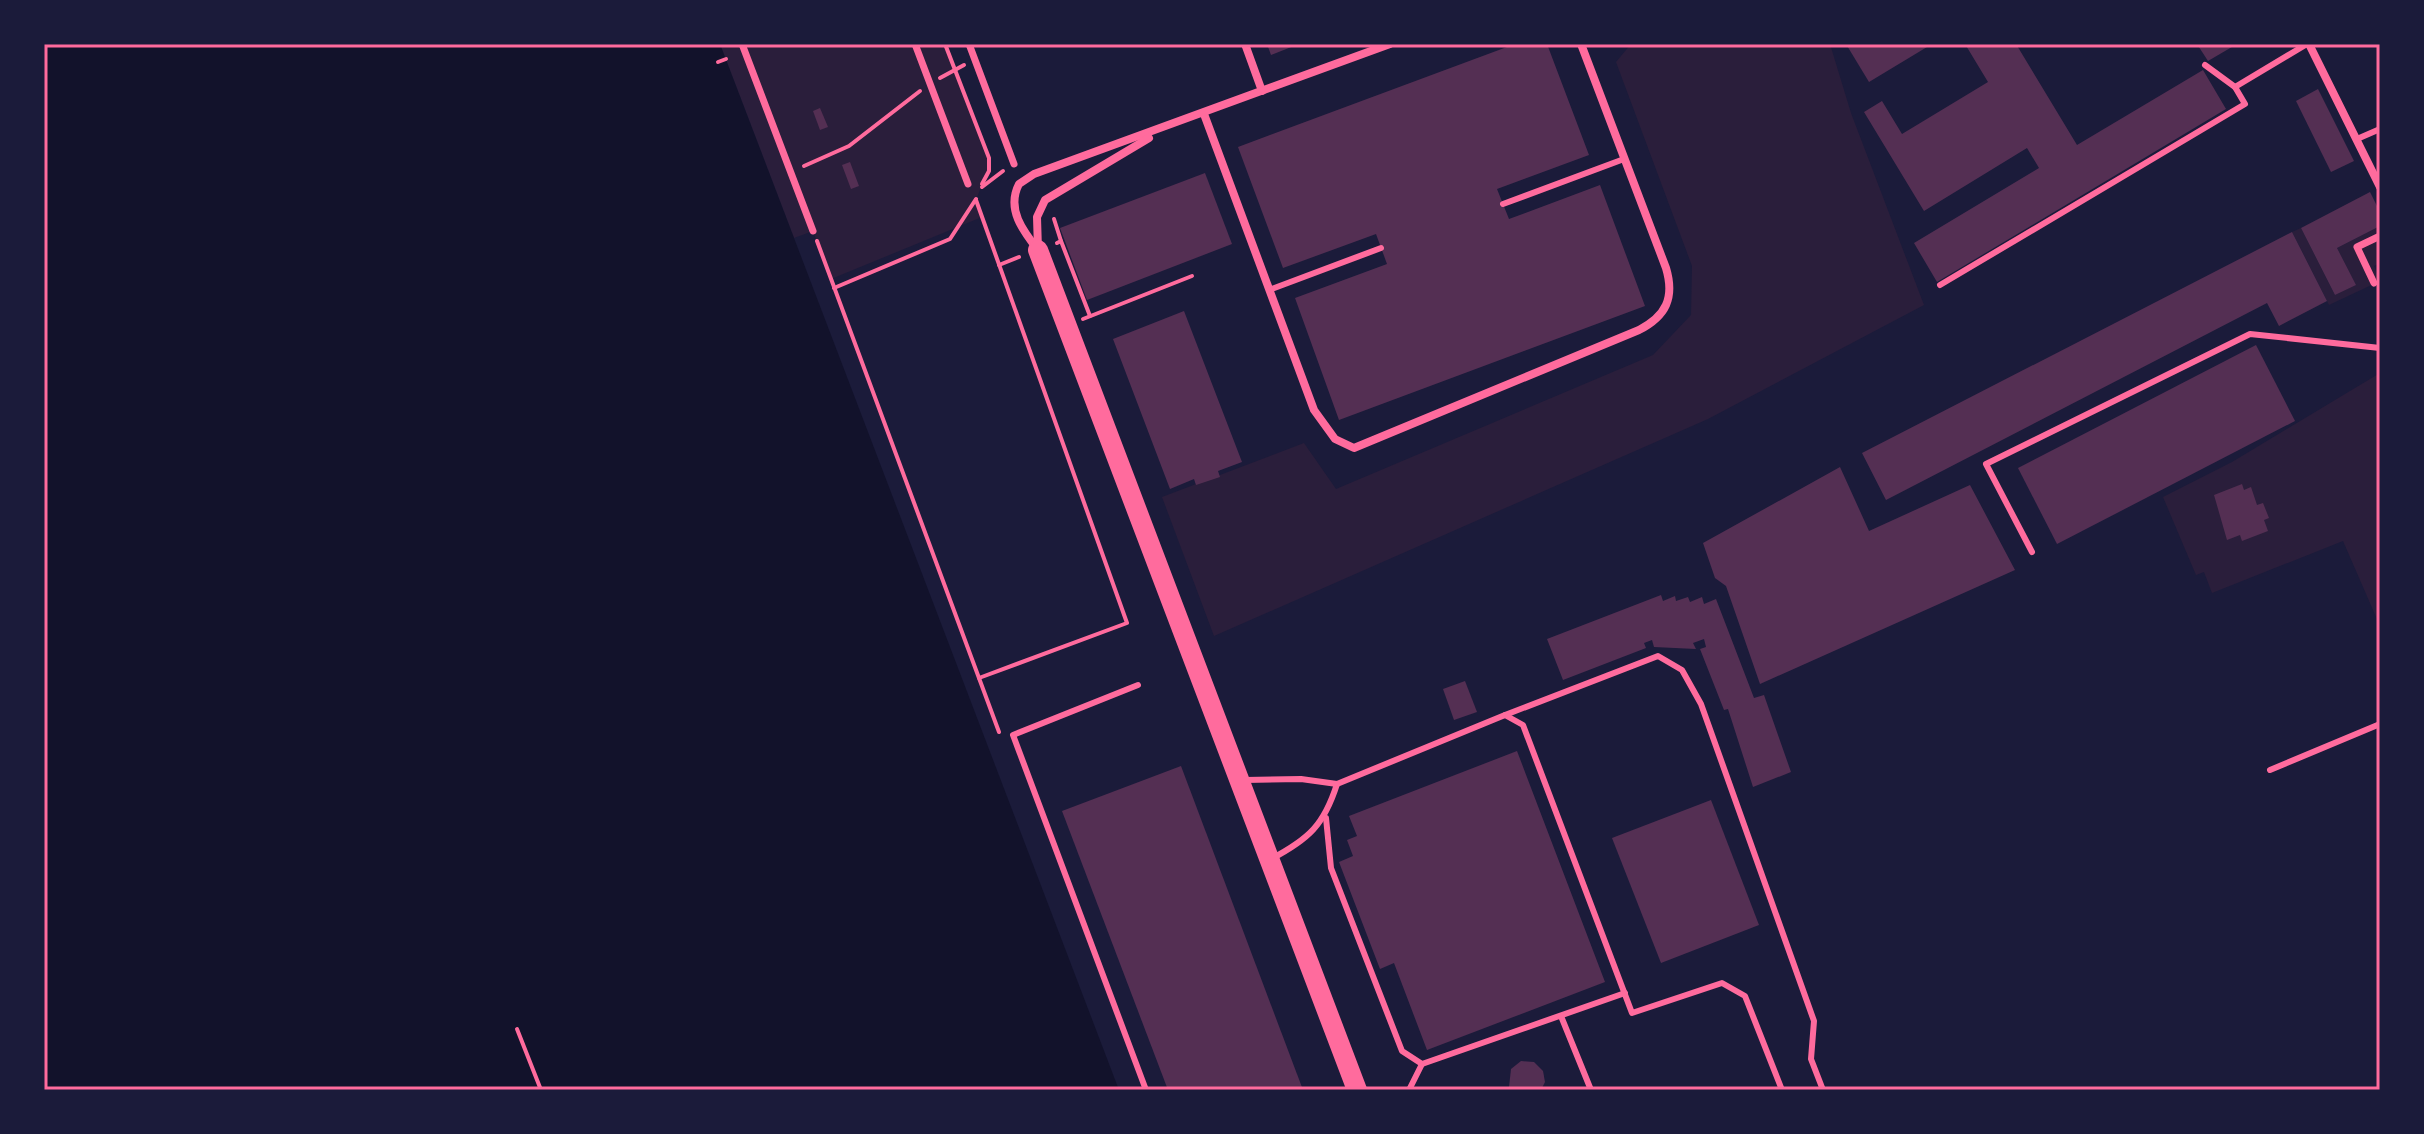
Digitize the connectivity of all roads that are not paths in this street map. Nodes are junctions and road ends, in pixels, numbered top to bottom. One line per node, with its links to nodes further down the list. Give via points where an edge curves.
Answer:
1 (742, 44): 20 (street)
2 (915, 44): 17 (street)
3 (969, 44): 16 (street)
4 (1245, 44): 10 (street)
5 (1390, 44): 10 (street)
6 (1581, 44): 15 (street)
7 (2308, 44): 9 (lane); 14 (street)
8 (2205, 65): 9 (lane)
9 (2235, 87): 25 (lane, via 2245,104)
10 (1262, 91): 11 (street)
11 (1204, 114): 12 (street); 26 (street)
12 (1164, 129): 23 (street, via 1045,200 1037,217); 23 (street, via 1043,170 1019,184 1016,215)
13 (2380, 129): 14 (lane)
14 (2357, 139): 18 (street)
15 (1624, 159): 19 (lane); 26 (street, via 1669,278 1669,303 1658,319 1363,446 1341,445 1318,418)
16 (1014, 164)
17 (968, 184)
18 (2380, 187)
19 (1503, 204)
20 (813, 231)
21 (2380, 236): 24 (street, via 2357,247)
22 (1381, 248): 26 (lane)
23 (1038, 250): 33 (main road)
24 (2374, 283)
25 (1940, 285)
26 (1269, 290)
27 (2380, 348): 28 (lane, via 2250,334 1986,464)
28 (2032, 552)
29 (1138, 685): 40 (lane, via 1013,735)
30 (1505, 715): 34 (lane); 37 (lane, via 1523,725); 45 (lane, via 1658,656 1682,670 1701,704 1814,1021 1811,1059)
31 (2380, 724): 32 (lane)
32 (2270, 770)
33 (1240, 780): 34 (lane); 36 (main road)
34 (1337, 784): 35 (lane)
35 (1326, 818): 36 (lane, via 1296,846); 39 (lane, via 1331,868 1402,1051)
36 (1270, 860): 41 (main road)
37 (1625, 993): 38 (lane); 44 (lane, via 1632,1013 1722,983 1745,996)
38 (1561, 1016): 39 (lane); 43 (lane)
39 (1422, 1064): 42 (lane)
40 (1146, 1090)
41 (1357, 1090)
42 (1409, 1090)
43 (1591, 1090)
44 (1782, 1090)
45 (1823, 1090)

